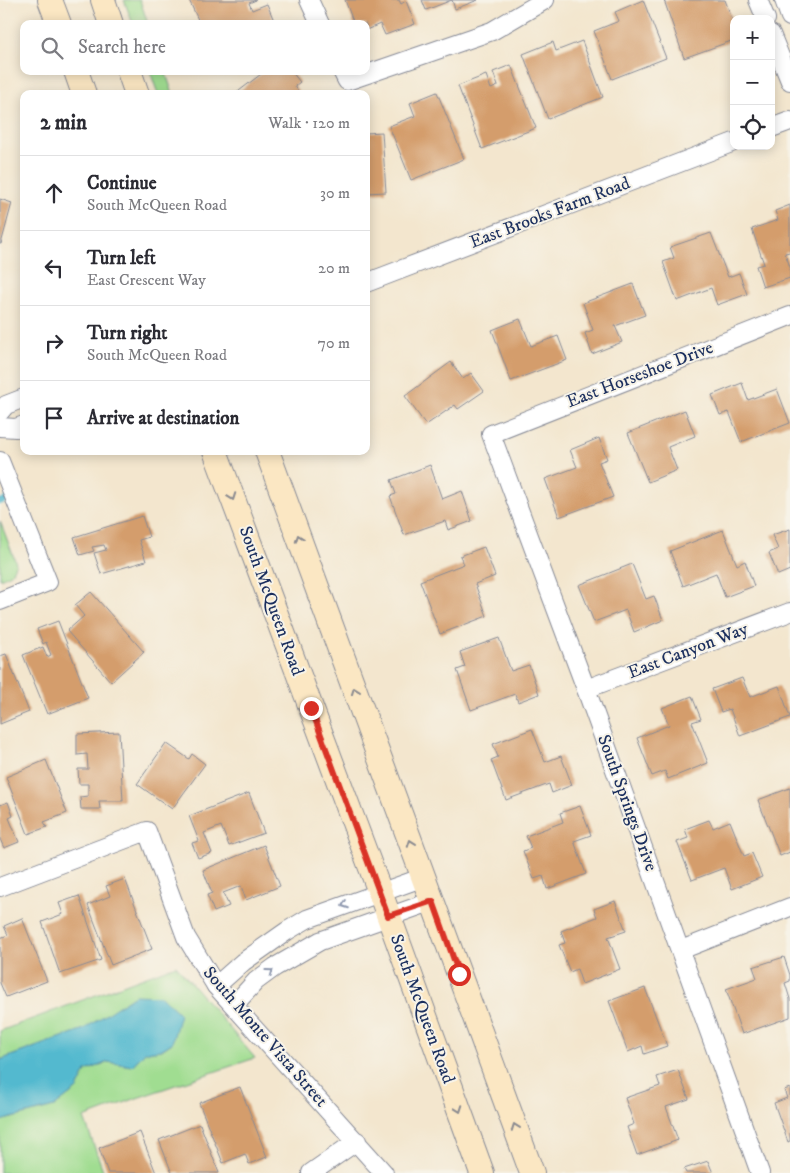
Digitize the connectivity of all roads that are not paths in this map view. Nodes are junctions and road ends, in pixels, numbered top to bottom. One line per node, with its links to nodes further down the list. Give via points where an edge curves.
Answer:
1 (50, 0): 9 (main road)
2 (102, 0): 10 (main road)
3 (309, 0): 11 (street)
4 (545, 0): 13 (street, via 492,31)
5 (758, 0): 7 (street)
6 (784, 0): 8 (street)
7 (764, 15)
8 (790, 16)
9 (57, 20)
10 (110, 20)
11 (318, 20)
12 (775, 44): 16 (street)
13 (370, 68)
14 (77, 75): 17 (main road)
15 (130, 75): 18 (main road)
16 (790, 81)
17 (83, 90)
18 (135, 90)
19 (790, 121): 20 (street)
20 (775, 127)
21 (730, 144): 22 (street, East Brooks Farm Road)
22 (370, 281)
23 (790, 316): 28 (street, East Horseshoe Drive)
24 (20, 400): 25 (street, via 6,405)
25 (0, 412)
26 (20, 426): 27 (street)
27 (0, 427)
28 (491, 434): 34 (street, South Springs Drive)
29 (217, 455): 37 (main road, South McQueen Road, one-way to 37)
30 (268, 455): 35 (main road, one-way to 30)
31 (0, 460): 32 (street, via 48,582)
32 (0, 601)
33 (790, 612): 34 (street, East Canyon Way)
34 (586, 689): 41 (street, South Springs Drive)
35 (424, 877): 37 (street); 38 (main road)
36 (0, 887): 42 (street, South Monte Vista Street, via 147,831 186,937)
37 (380, 892): 40 (main road, South McQueen Road); 42 (street, one-way to 42, via 307,919 243,962)
38 (433, 901): 40 (street); 48 (main road, one-way to 38)
39 (790, 907): 41 (street)
40 (388, 916): 43 (street, one-way to 40, via 256,981 320,941); 47 (main road, South McQueen Road, one-way to 47)
41 (681, 950): 49 (street, South Springs Drive)
42 (216, 986): 43 (street, South Monte Vista Street)
43 (234, 1004): 44 (street, South Monte Vista Street)
44 (357, 1141): 45 (street); 46 (street, South Monte Vista Street)
45 (311, 1173)
46 (384, 1173)
47 (482, 1173)
48 (532, 1173)
49 (760, 1173)

